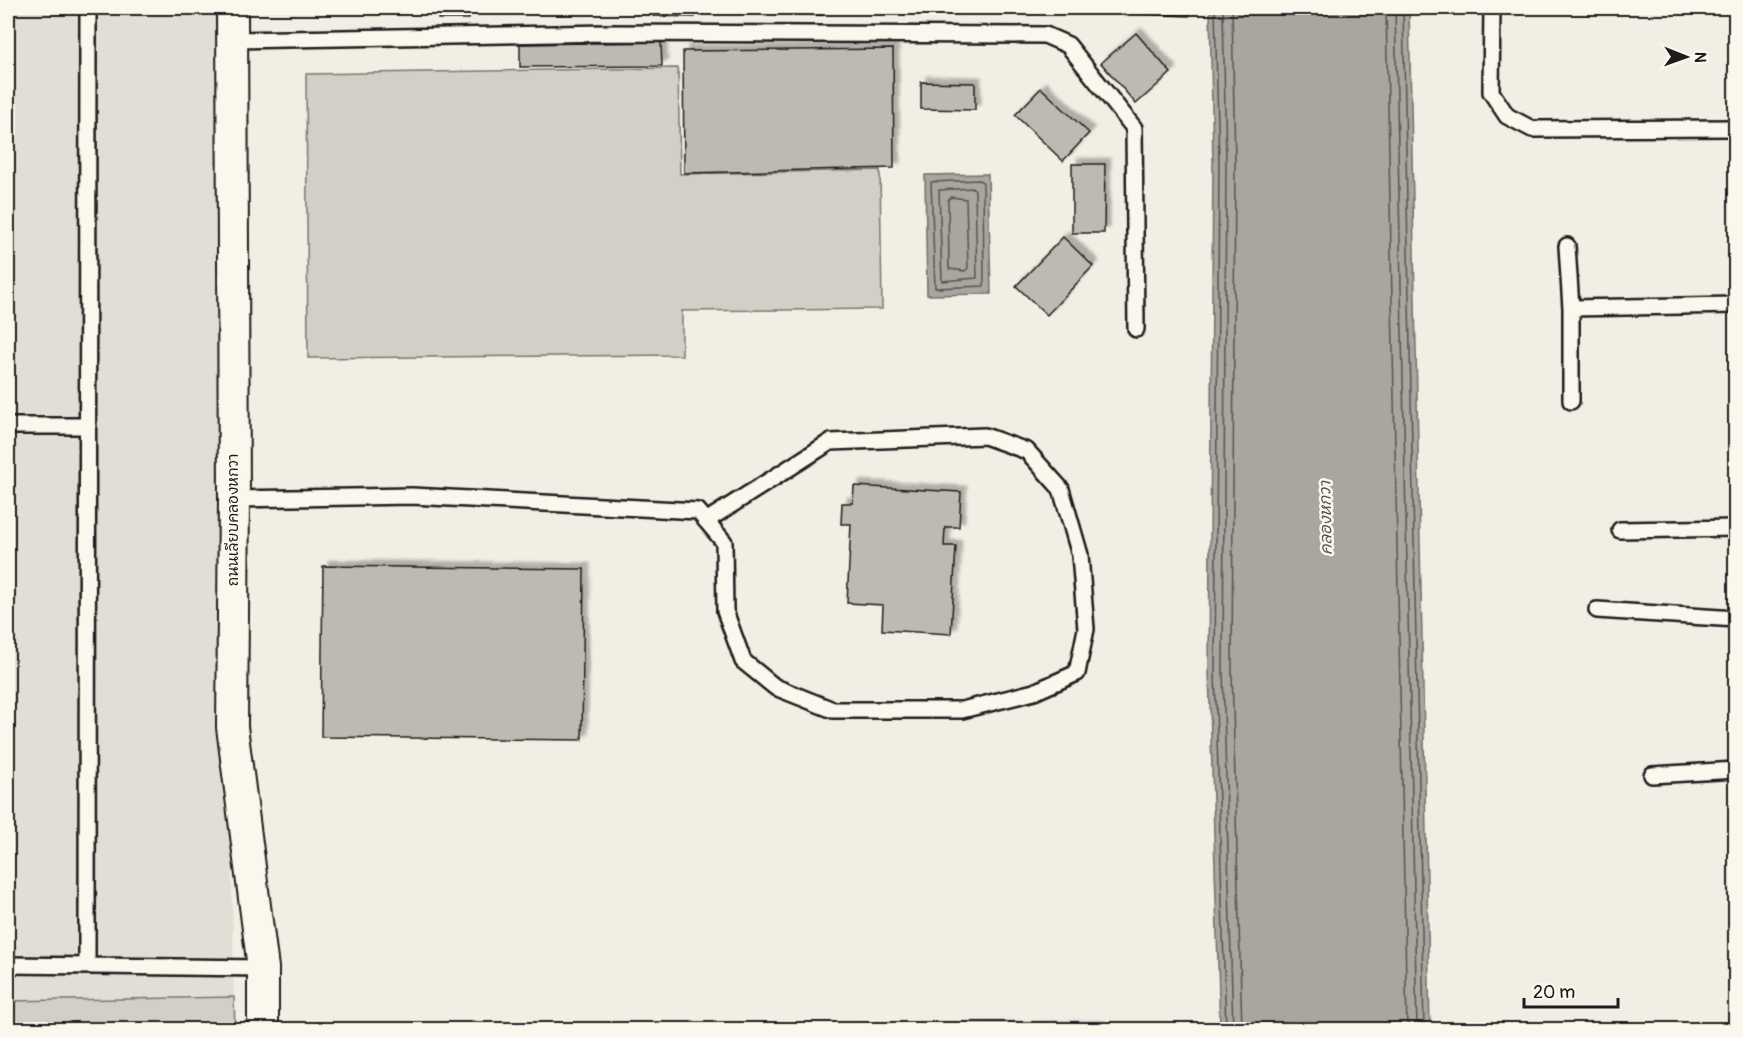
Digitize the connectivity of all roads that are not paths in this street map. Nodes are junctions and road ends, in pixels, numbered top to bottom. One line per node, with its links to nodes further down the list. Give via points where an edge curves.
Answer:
1 (88, 8): 12 (lane)
2 (232, 8): 4 (street, ถนนเลียบคลองหกวา)
3 (1492, 8): 5 (lane, via 1491,92 1508,116 1532,129)
4 (231, 40): 9 (lane, via 607,33 1045,35 1068,45 1134,128); 13 (street, ถนนเลียบคลองหกวา)
5 (1736, 128)
6 (1567, 246): 8 (lane)
7 (1736, 305): 8 (lane)
8 (1571, 308): 10 (lane)
9 (1137, 329)
10 (1571, 400)
11 (8, 426): 12 (lane)
12 (88, 426): 21 (lane)
13 (234, 499): 14 (lane, via 412,496 698,511); 23 (street, ถนนเลียบคลองหกวา, via 232,727)
14 (706, 521): 14 (lane, via 831,442 985,436 1027,451 1061,489 1080,555 1086,629 1077,674 1034,692 962,710 833,710 775,687 743,661 725,611 724,542)
15 (1736, 528): 16 (lane)
16 (1620, 530)
17 (1597, 610): 18 (lane)
18 (1736, 619)
19 (1736, 770): 20 (lane)
20 (1652, 775)
21 (87, 964): 22 (lane); 23 (lane)
22 (8, 965)
23 (263, 968): 24 (street, ถนนเลียบคลองหกวา)
24 (263, 1029)

